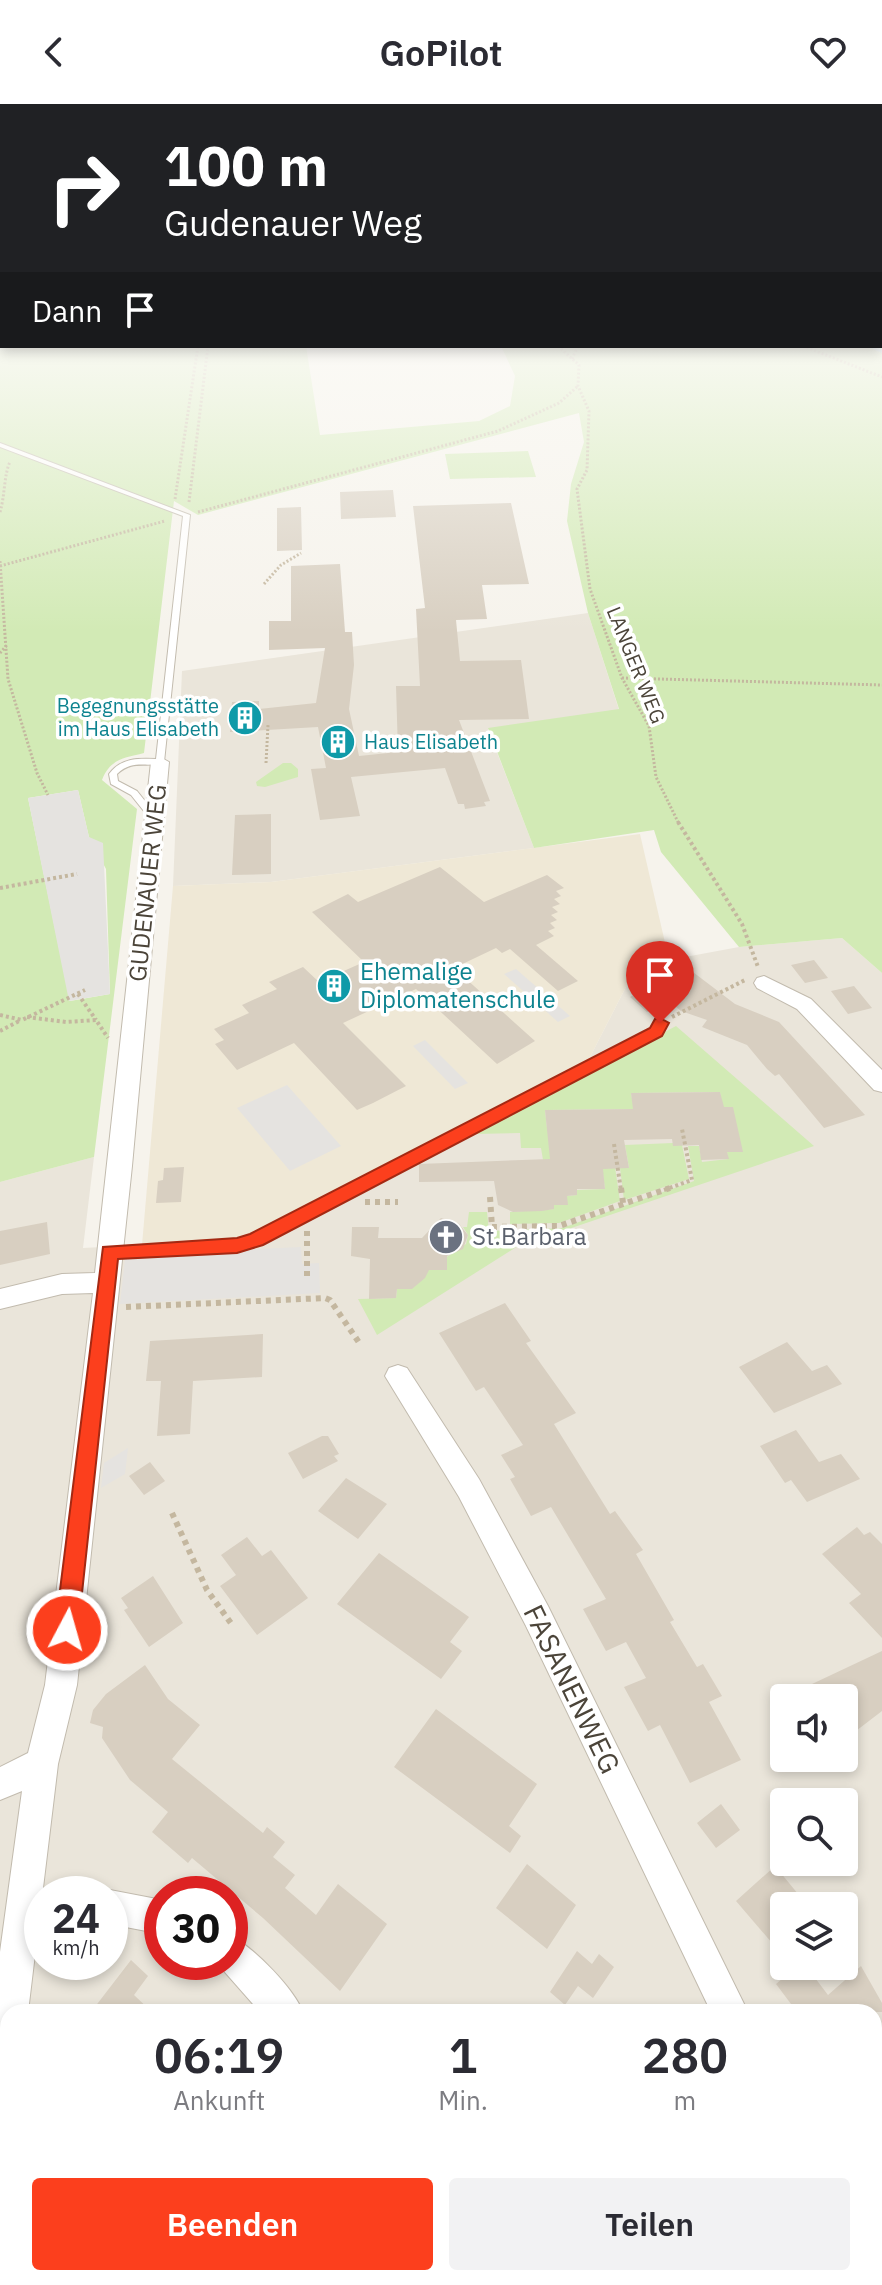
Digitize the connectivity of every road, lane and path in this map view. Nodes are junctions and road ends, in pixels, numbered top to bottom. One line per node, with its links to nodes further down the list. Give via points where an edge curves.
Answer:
1 (186, 428): 7 (path)
2 (198, 428): 9 (path)
3 (505, 428): 9 (path)
4 (588, 428): 15 (path, LANGER WEG, via 587,470 577,489 590,589)
5 (0, 445): 6 (lane)
6 (16, 451): 7 (lane); 8 (path, via 5,472)
7 (173, 510): 9 (lane)
8 (0, 512)
9 (187, 515): 11 (path); 18 (lane, GUDENAUER WEG)
10 (301, 553): 12 (path)
11 (0, 564): 13 (path)
12 (264, 584)
13 (8, 644): 14 (path); 20 (path, via 8,679)
14 (0, 653)
15 (622, 678): 16 (path); 24 (path, LANGER WEG, via 649,726 656,777 667,802 742,924)
16 (882, 685)
17 (268, 725): 19 (path)
18 (160, 762): 21 (street, GUDENAUER WEG); 21 (lane, via 123,764 113,774 114,782 134,793)
19 (266, 763)
20 (48, 795)
21 (154, 818): 39 (street, GUDENAUER WEG)
22 (77, 874): 23 (path)
23 (0, 888)
24 (764, 983): 30 (path, via 745,980); 33 (street, via 804,1004)
25 (85, 990): 26 (path)
26 (78, 994): 28 (path); 29 (path)
27 (0, 1015): 28 (path)
28 (24, 1018): 29 (path); 31 (path)
29 (96, 1020): 32 (path)
30 (660, 1023): 38 (lane, via 656,1032)
31 (0, 1031)
32 (114, 1047)
33 (882, 1084)
34 (682, 1129): 37 (path, via 692,1180)
35 (614, 1144): 37 (path)
36 (490, 1197): 37 (path, via 492,1227 559,1226)
37 (623, 1203)
38 (307, 1214): 39 (lane, via 237,1246); 40 (path)
39 (109, 1252): 41 (street, GUDENAUER WEG)
40 (307, 1277)
41 (103, 1296): 42 (street, via 62,1284); 43 (path, via 325,1298); 47 (street, GUDENAUER WEG, via 61,1685)
42 (0, 1299)
43 (360, 1344)
44 (398, 1376): 54 (street, FASANENWEG, via 469,1488 537,1616)
45 (172, 1513): 46 (path, via 207,1590)
46 (233, 1626)
47 (42, 1764): 48 (street); 49 (street, GUDENAUER WEG)
48 (0, 1784)
49 (34, 1876)
50 (24, 1949): 52 (street, GUDENAUER WEG)
51 (248, 1973): 53 (street)
52 (12, 2004)
53 (277, 2004)
54 (726, 2004)

